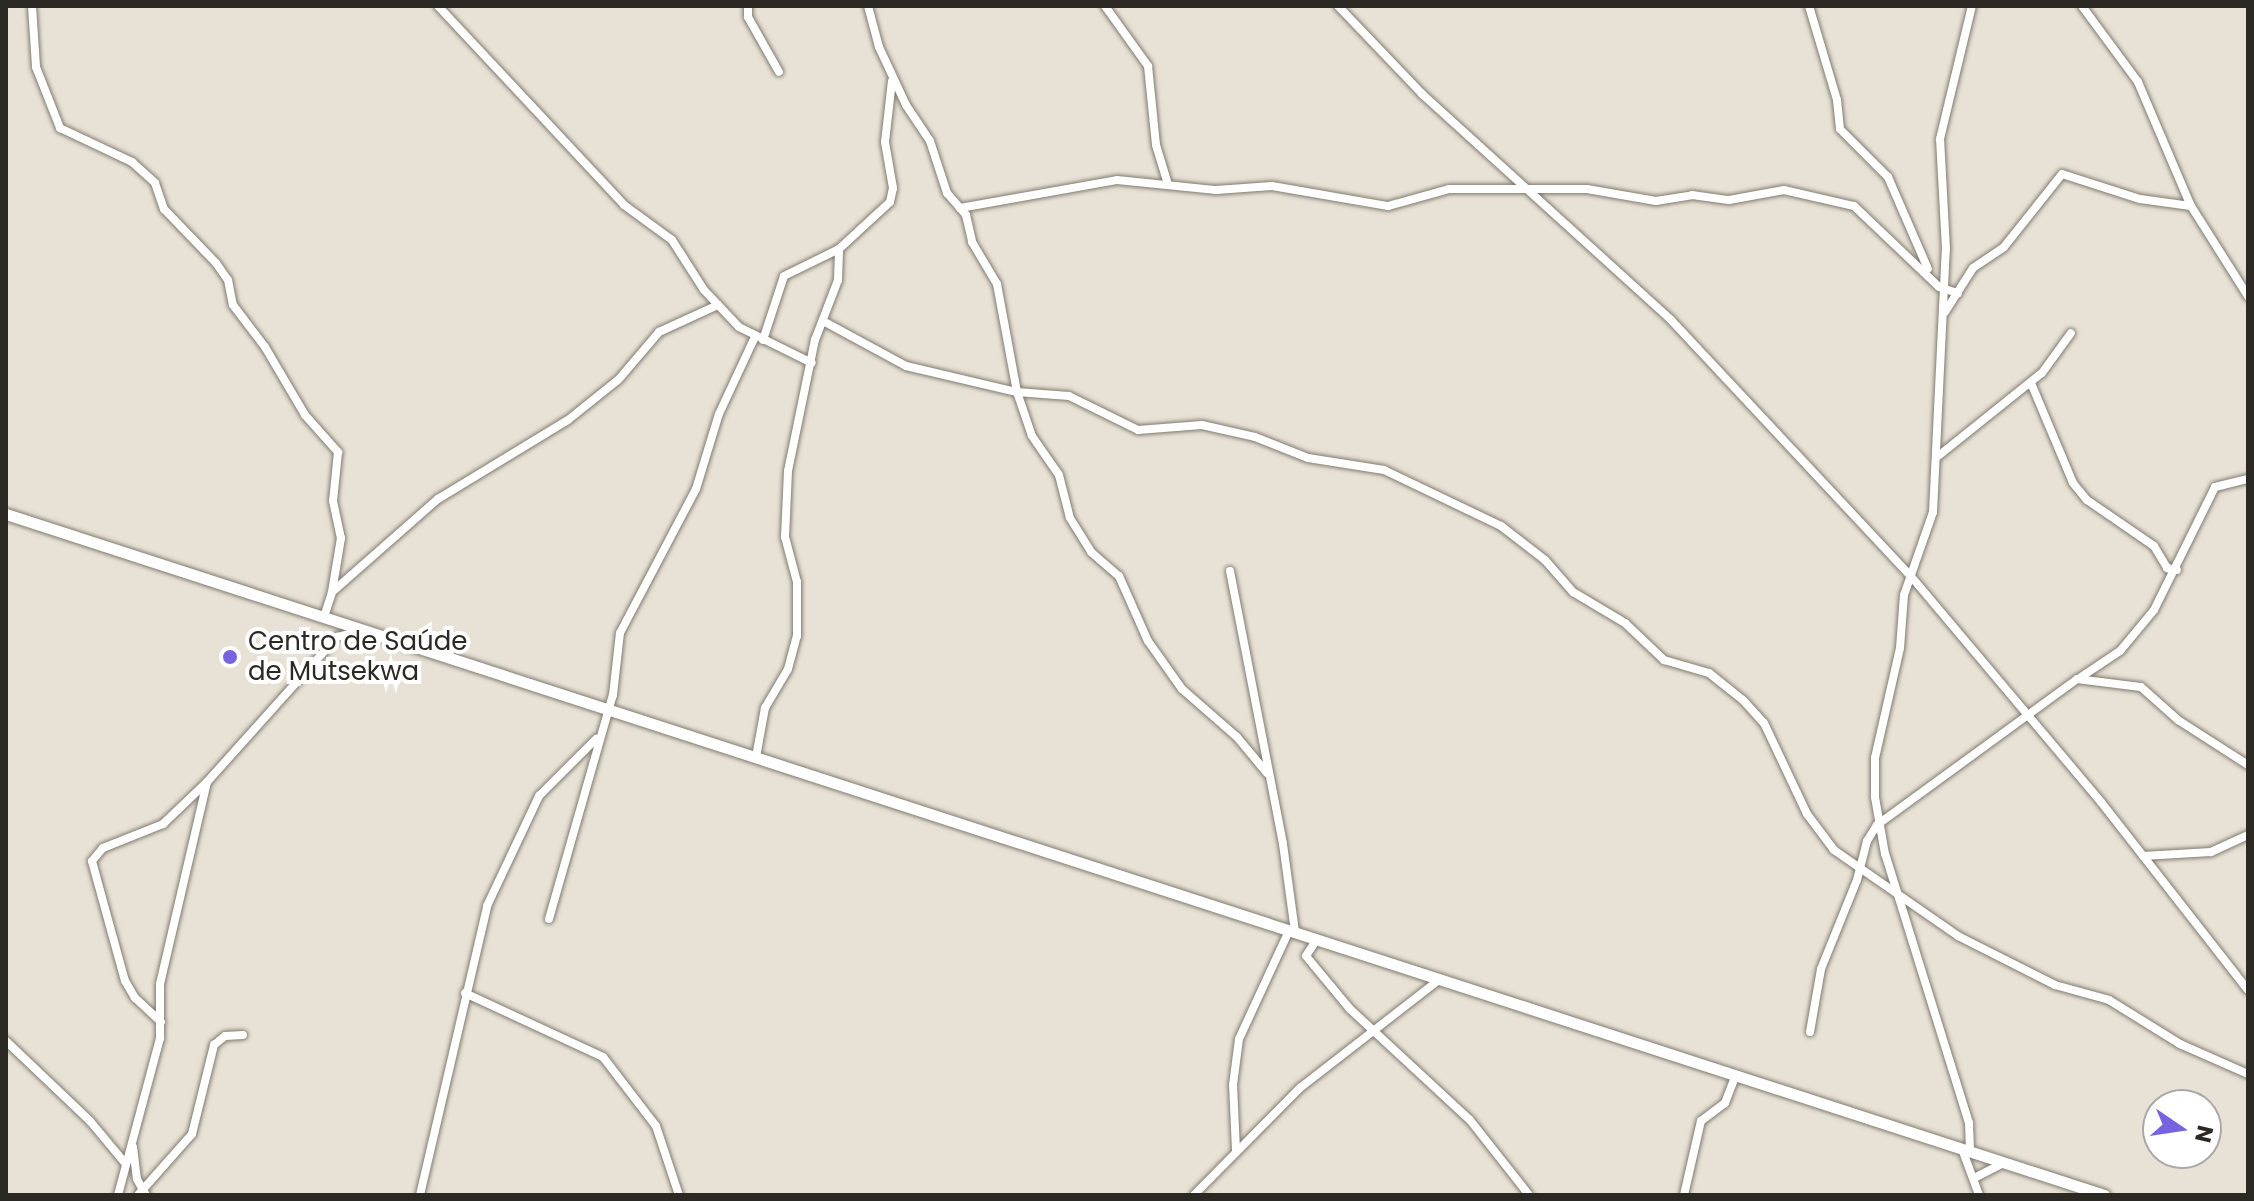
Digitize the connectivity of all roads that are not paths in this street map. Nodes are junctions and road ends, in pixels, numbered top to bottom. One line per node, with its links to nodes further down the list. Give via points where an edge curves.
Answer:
1 (32, 6): 35 (street, via 36,67 60,128 132,162 155,183 164,209 216,263 228,280 233,305 303,412 338,452 333,501 341,538)
2 (438, 6): 21 (street, via 624,205 672,240)
3 (748, 6): 10 (street, via 748,17)
4 (868, 6): 11 (street)
5 (1105, 6): 12 (street, via 1148,66 1156,145)
6 (1338, 6): 13 (street, via 1422,94)
7 (1809, 6): 17 (street, via 1837,100 1840,129 1888,177 1905,210 1917,253)
8 (1972, 6): 18 (street, via 1942,115)
9 (2082, 6): 14 (street, via 2138,82)
10 (779, 72)
11 (891, 73): 15 (street, via 930,141 947,193); 16 (street, via 885,142 893,194 866,229)
12 (1167, 181): 13 (street, via 1216,190 1272,186 1378,206 1449,189); 15 (street, via 1117,180 1044,189)
13 (1525, 187): 17 (street, via 1549,193 1587,189 1656,201 1692,195 1729,200 1784,190 1831,200 1854,206); 34 (street, via 1671,320)
14 (2191, 206): 19 (street, via 2140,199 2062,174 2004,247 1973,268); 20 (street)
15 (960, 208): 28 (street, via 1002,298)
16 (839, 249): 23 (street, via 838,280); 25 (street, via 784,276)
17 (1932, 277): 18 (street)
18 (1944, 291): 19 (street); 22 (street)
19 (1958, 293): 22 (street)
20 (2248, 296)
21 (718, 305): 25 (street); 35 (street, via 659,332 619,379 568,420 438,499)
22 (1943, 317): 29 (street)
23 (823, 321): 26 (street); 28 (street, via 906,366)
24 (2071, 333): 27 (street)
25 (759, 339): 26 (street); 40 (street, via 719,414 696,489 620,633)
26 (812, 363): 45 (street, via 788,471 785,521 797,582 797,636 788,669 765,708)
27 (2031, 383): 29 (street); 32 (street, via 2073,483 2087,500 2154,546 2167,568)
28 (1017, 392): 47 (street, via 1032,436 1059,475 1070,518 1091,552 1119,576 1152,648 1182,689 1237,737); 52 (street, via 1081,400 1138,430 1202,425 1255,437 1308,458 1378,468 1510,531 1573,592 1625,623 1664,660 1709,673 1743,700 1781,751 1820,836)
29 (1937, 457): 34 (street, via 1933,512)
30 (2248, 479): 32 (street, via 2215,487)
31 (6, 514): 36 (street)
32 (2177, 570): 39 (street, via 2137,633)
33 (1230, 571): 47 (street)
34 (1909, 574): 43 (street); 49 (street, via 1900,648 1875,758)
35 (332, 592): 36 (street)
36 (328, 618): 37 (street); 38 (street)
37 (365, 630): 38 (street); 41 (street)
38 (337, 637): 48 (street)
39 (2077, 679): 43 (street); 46 (street, via 2141,687 2178,720)
40 (613, 695): 41 (street); 42 (street)
41 (608, 709): 42 (street); 44 (street)
42 (625, 715): 45 (street)
43 (2025, 715): 49 (street); 51 (street)
44 (599, 735): 54 (street); 59 (street, via 539,796 487,906)
45 (756, 757): 55 (street)
46 (2248, 765)
47 (1267, 773): 55 (street, via 1283,844)
48 (207, 782): 60 (street, via 160,984); 60 (street, via 163,824 103,848 92,861 125,981)
49 (1877, 825): 52 (street); 53 (street)
50 (2248, 835): 51 (street, via 2211,852)
51 (2143, 856): 58 (street)
52 (1861, 866): 53 (street); 62 (street, via 1821,969)
53 (1898, 895): 65 (street, via 1958,936 2055,985 2109,1000 2180,1044); 68 (street, via 1969,1123)
54 (549, 919)
55 (1292, 932): 56 (street); 69 (street, via 1239,1039 1233,1085)
56 (1317, 939): 57 (street); 61 (street, via 1306,956)
57 (1440, 979): 61 (street); 66 (street)
58 (2248, 990)
59 (465, 993): 75 (street); 76 (street, via 603,1057 656,1126)
60 (161, 1022): 67 (street)
61 (1372, 1029): 69 (street, via 1300,1088); 78 (street, via 1470,1120)
62 (1810, 1032)
63 (243, 1035): 73 (street, via 225,1036 214,1045 192,1134)
64 (6, 1041): 70 (street, via 84,1115)
65 (2248, 1074)
66 (1736, 1075): 68 (street); 79 (street, via 1725,1103 1701,1121)
67 (132, 1139): 70 (street); 73 (street, via 133,1164)
68 (1966, 1150): 71 (street); 72 (street)
69 (1236, 1151): 77 (street)
70 (125, 1163): 74 (street)
71 (2004, 1163): 72 (street); 81 (street)
72 (1976, 1177): 80 (street)
73 (143, 1193)
74 (118, 1195)
75 (420, 1195)
76 (679, 1195)
77 (1194, 1195)
78 (1529, 1195)
79 (1684, 1195)
80 (1979, 1195)
81 (2104, 1195)

